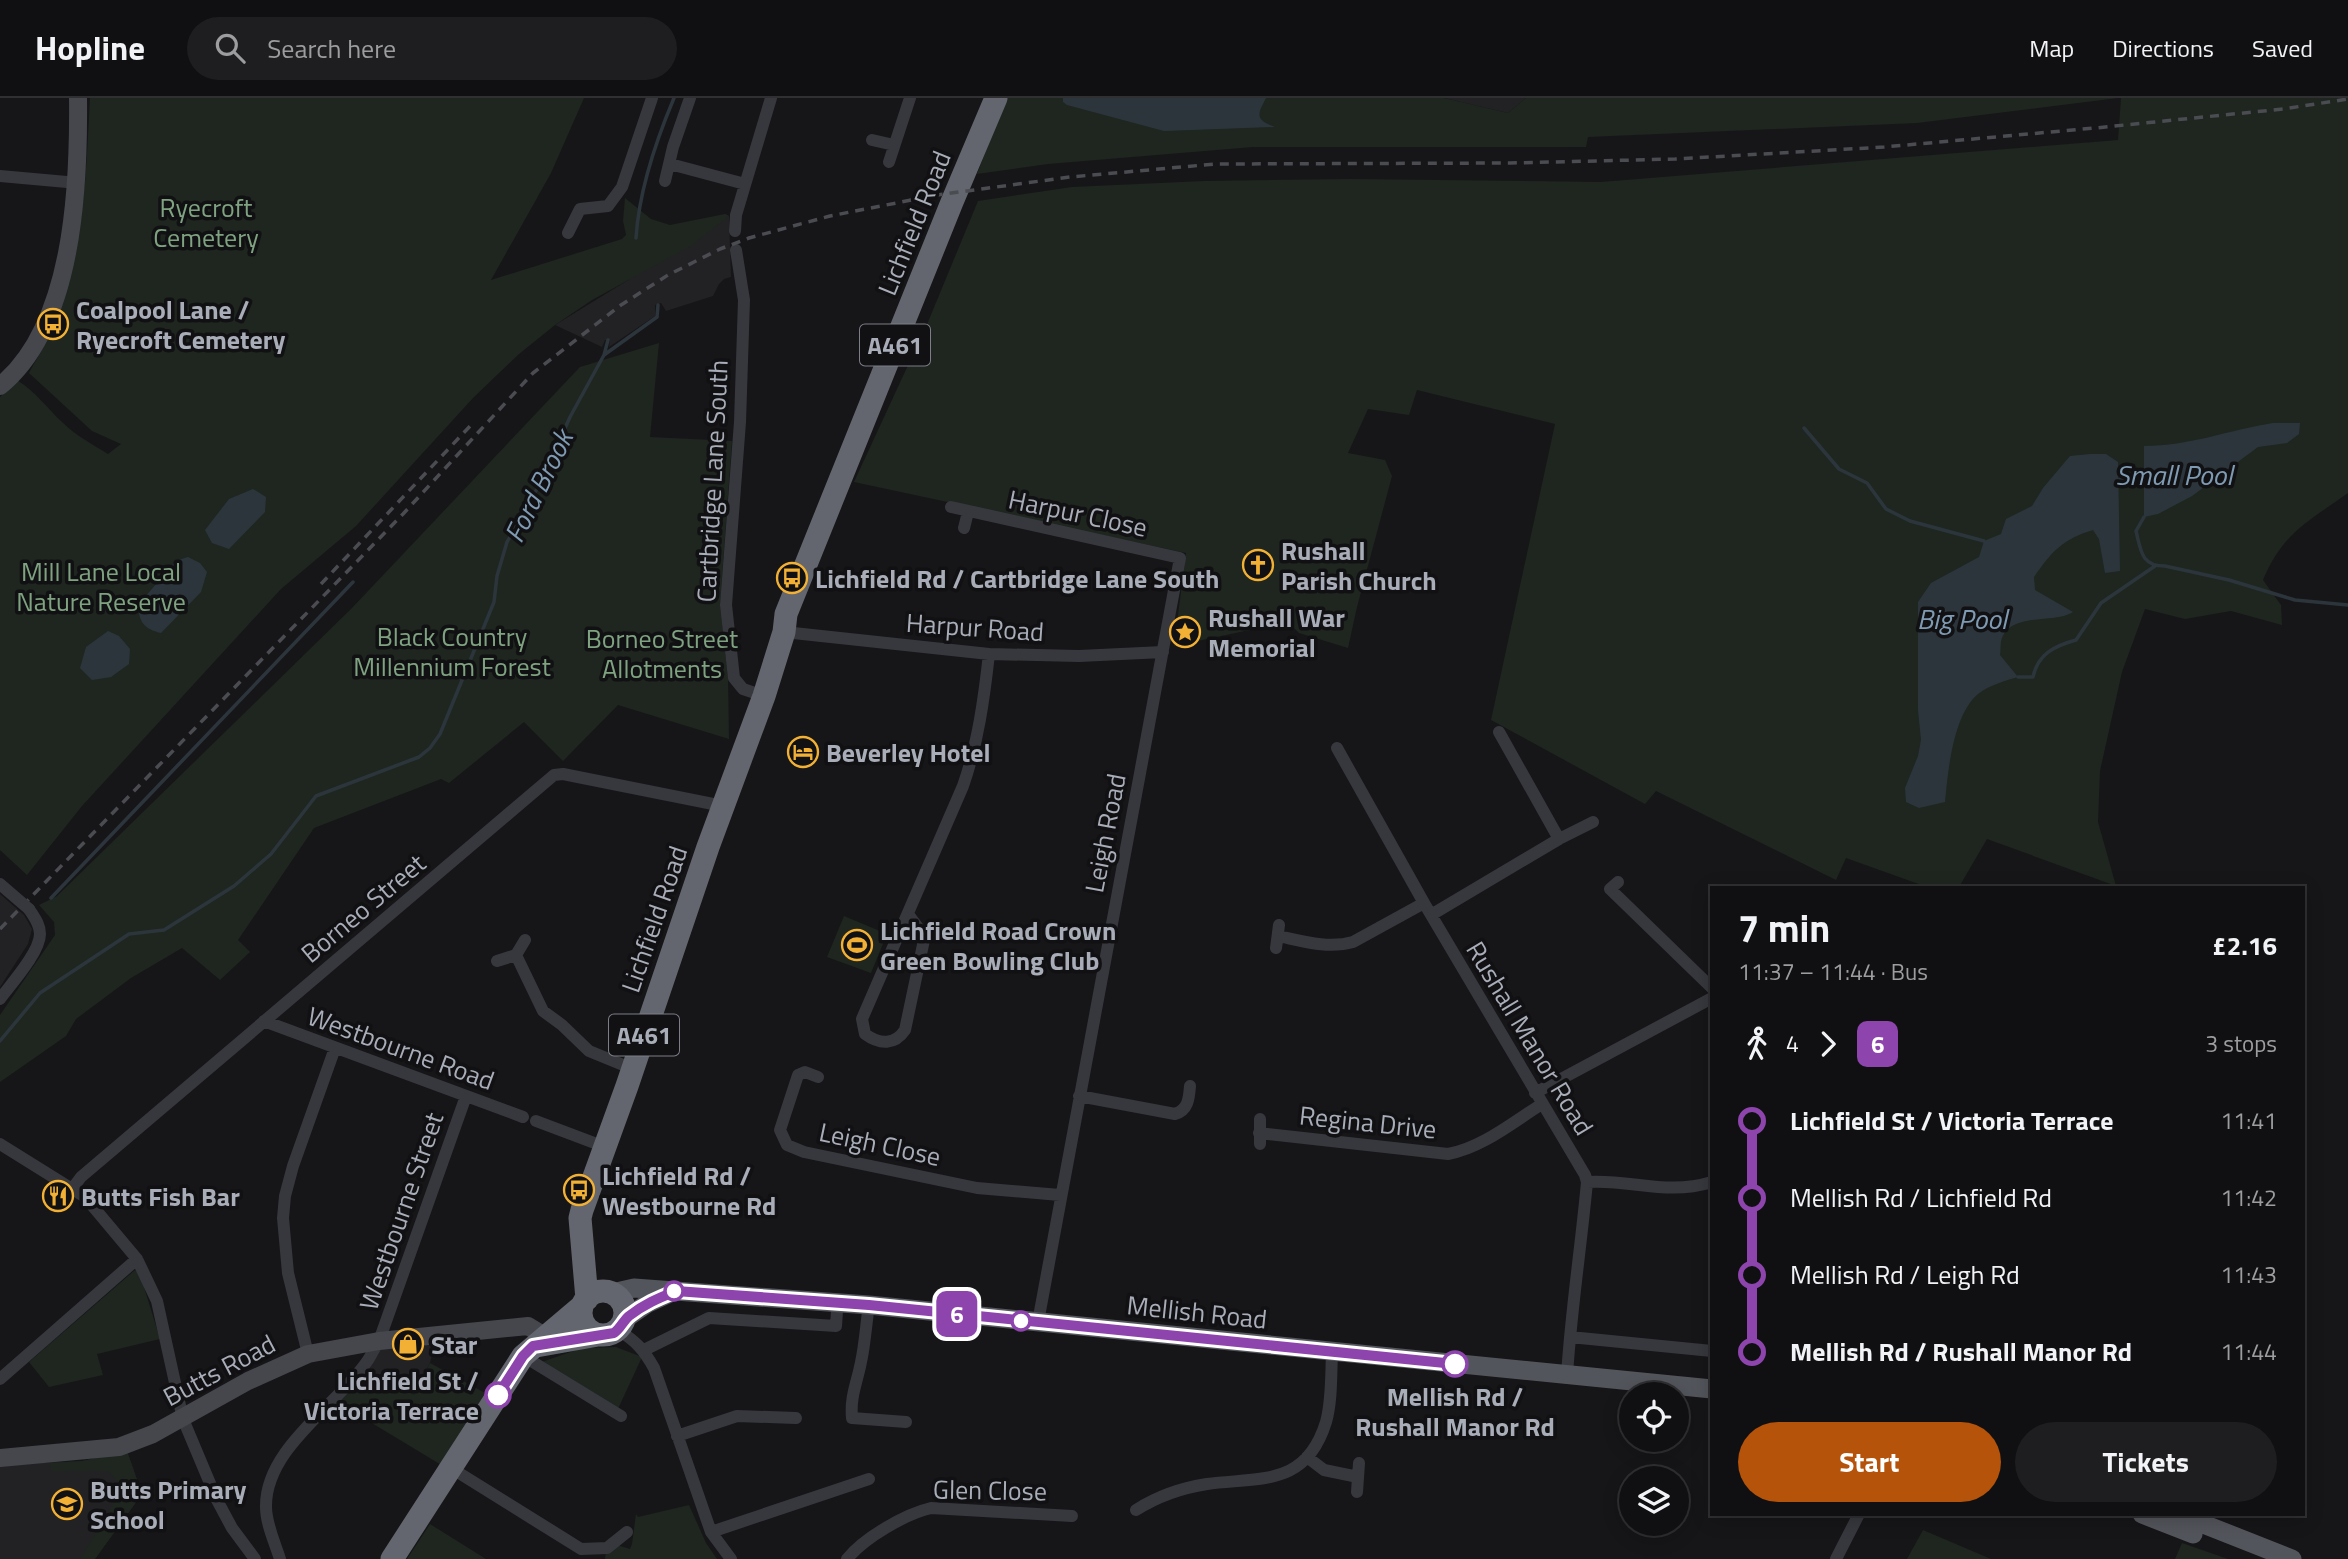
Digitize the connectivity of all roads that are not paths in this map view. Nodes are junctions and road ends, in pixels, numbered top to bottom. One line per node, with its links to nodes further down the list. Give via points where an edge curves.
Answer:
1 (78, 98): 13 (street)
2 (652, 98): 16 (street, via 622,187 608,206 580,209)
3 (690, 98): 10 (street)
4 (771, 98): 14 (street)
5 (910, 98): 8 (street)
6 (996, 98): 23 (highway, Lichfield Road / A461, via 786,614)
7 (873, 140): 8 (street)
8 (894, 145): 9 (street)
9 (889, 162)
10 (670, 164): 12 (street); 14 (street)
11 (0, 176): 13 (street)
12 (665, 181)
13 (78, 183): 18 (street, via 72,230 45,327 17,372)
14 (745, 184): 15 (street)
15 (735, 231)
16 (568, 233)
17 (736, 250): 26 (street, Cartbridge Lane South, via 744,314 726,605 734,678 743,689)
18 (0, 386)
19 (951, 507): 20 (street, Harpur Close)
20 (968, 512): 21 (street, Harpur Close); 22 (street, Harpur Close)
21 (964, 528)
22 (1180, 558): 24 (street, Leigh Road)
23 (784, 632): 25 (street, Harpur Road); 26 (highway, Lichfield Road / A461)
24 (1163, 652): 25 (street, Harpur Road, via 1079,656); 51 (street, Leigh Road)
25 (989, 653): 35 (street, via 973,758)
26 (764, 695): 29 (highway, Lichfield Road / A461)
27 (1499, 732): 31 (street, via 1517,752)
28 (1337, 748): 34 (street, Rushall Manor Road)
29 (723, 806): 44 (street, Borneo Street, via 554,775); 46 (highway, Lichfield Road / A461)
30 (1593, 822): 31 (street)
31 (1559, 839): 36 (street)
32 (1618, 882): 41 (street, via 1610,889)
33 (0, 884): 42 (street, bridge, via 29,909 40,931 38,944)
34 (1424, 903): 36 (street, Rushall Manor Road); 37 (street, via 1344,945)
35 (908, 914): 35 (street, via 862,1019 870,1038 892,1042 905,1030 924,940)
36 (1431, 915): 49 (street, Rushall Manor Road)
37 (1278, 936)
38 (525, 940): 39 (street)
39 (516, 955): 40 (street); 46 (street, via 543,1011 589,1051)
40 (497, 961)
41 (1710, 986)
42 (0, 999)
43 (1710, 999): 49 (street)
44 (264, 1021): 45 (street, Westbourne Road); 60 (street, Borneo Street)
45 (335, 1048): 50 (street, Westbourne Road); 75 (street, via 293,1166 283,1218 288,1273)
46 (633, 1069): 57 (highway, Lichfield Road / A461)
47 (818, 1077): 61 (street, Leigh Close, via 805,1072 798,1075 780,1129 787,1145 977,1188)
48 (1188, 1088): 51 (street, via 1185,1107 1175,1114)
49 (1535, 1093): 52 (street, Rushall Manor Road)
50 (466, 1096): 53 (street, Westbourne Road); 70 (street, Westbourne Street)
51 (1079, 1096): 61 (street, Leigh Road)
52 (1542, 1104): 55 (street, Regina Drive, via 1478,1143 1448,1154); 58 (street, Rushall Manor Road)
53 (523, 1117)
54 (536, 1122): 57 (street)
55 (1260, 1132)
56 (0, 1144): 60 (street)
57 (606, 1147): 64 (highway, Lichfield Road / A461, via 580,1218 583,1267)
58 (1587, 1182): 59 (street, via 1658,1189); 69 (street)
59 (1710, 1182)
60 (72, 1189): 62 (street, via 95,1207)
61 (1060, 1195): 67 (street, Leigh Road)
62 (137, 1259): 77 (street); 81 (street, via 157,1301)
63 (676, 1291): 64 (main road, Mellish Road, via 634,1288); 65 (main road, Mellish Road); 68 (main road, Mellish Road, via 648,1303)
64 (596, 1297): 68 (highway, via 624,1305); 68 (highway, via 581,1317 583,1324 591,1332); 71 (highway)
65 (869, 1305): 67 (main road, Mellish Road); 82 (street, via 852,1418)
66 (837, 1311): 72 (street, via 836,1326 709,1318)
67 (1038, 1322): 73 (main road, Mellish Road)
68 (614, 1328): 71 (highway); 72 (street)
69 (1570, 1337): 74 (street); 76 (street)
70 (379, 1342): 71 (street, Butts Road, via 528,1326); 75 (street, Butts Road); 99 (street, Westbourne Street, via 280,1462 267,1491 265,1510)
71 (534, 1347): 79 (street); 87 (highway)
72 (644, 1350): 83 (street)
73 (1332, 1352): 76 (main road, Mellish Road); 84 (street, via 1327,1419)
74 (1710, 1352)
75 (308, 1354): 81 (street, Butts Road, via 247,1381)
76 (1567, 1375): 78 (main road, Mellish Road)
77 (0, 1378)
78 (1710, 1389)
79 (621, 1416)
80 (796, 1418): 83 (street, via 737,1416)
81 (183, 1419): 85 (street, Butts Road, via 119,1447); 98 (street, via 217,1500)
82 (906, 1422)
83 (677, 1436): 97 (street)
84 (1307, 1457): 88 (street, via 1324,1470); 91 (street, via 1269,1479 1147,1495)
85 (0, 1458)
86 (1359, 1463): 88 (street)
87 (450, 1468): 96 (street, via 581,1549 607,1548); 100 (highway)
88 (1358, 1477): 90 (street)
89 (869, 1479): 97 (street)
90 (1357, 1492)
91 (1136, 1510)
92 (1066, 1511): 102 (street, Glen Close, via 931,1508 862,1543)
93 (1858, 1516): 103 (street)
94 (2147, 1516): 104 (main road)
95 (2183, 1516): 105 (main road)
96 (627, 1532)
97 (711, 1532): 101 (street)
98 (255, 1559)
99 (280, 1559)
100 (391, 1559)
101 (731, 1559)
102 (847, 1559)
103 (1836, 1559)
104 (2256, 1559)
105 (2292, 1559)

